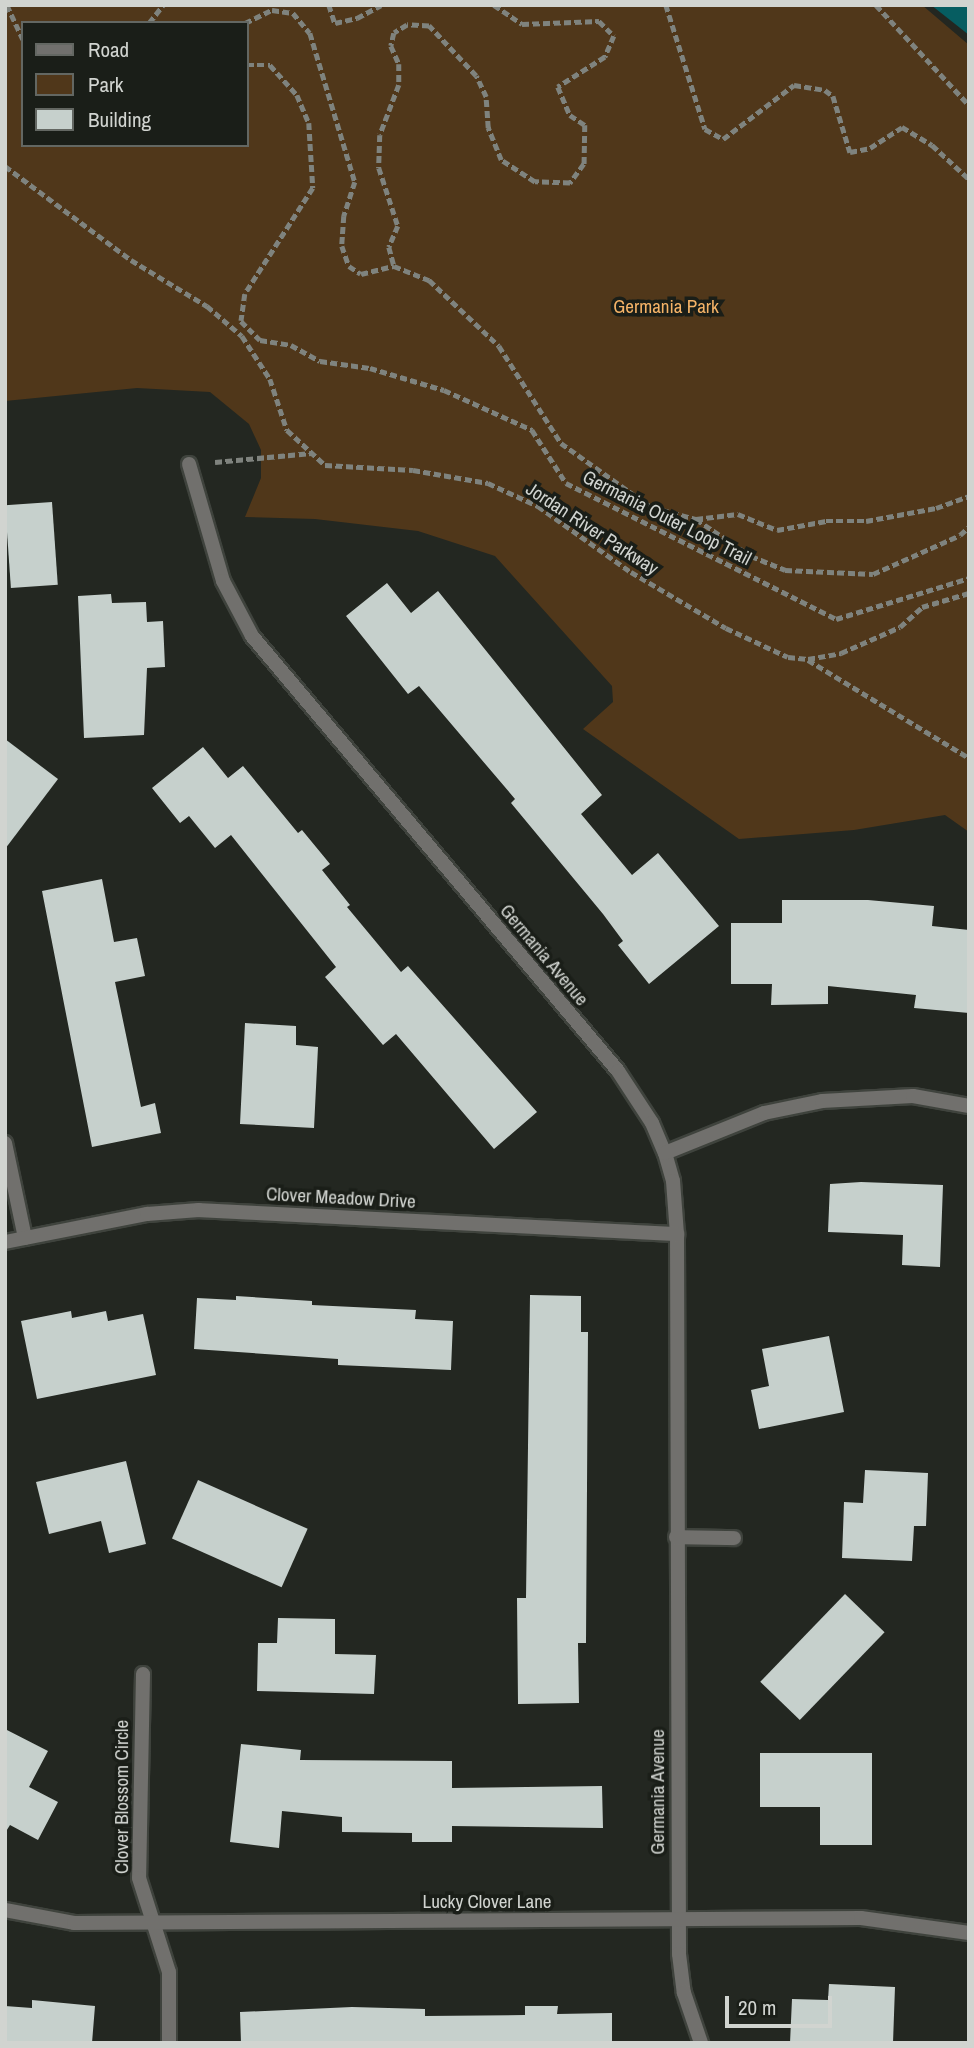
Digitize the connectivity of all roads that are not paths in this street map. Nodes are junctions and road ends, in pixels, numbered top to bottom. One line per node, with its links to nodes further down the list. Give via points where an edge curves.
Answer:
1 (189, 464): 4 (street, Germania Avenue, via 223,581 252,636 618,1071 652,1123)
2 (969, 1106): 4 (street, via 913,1096 822,1101 764,1113)
3 (5, 1143): 6 (street)
4 (665, 1153): 5 (street, Germania Avenue, via 673,1181)
5 (677, 1234): 6 (street, Clover Meadow Drive, via 199,1210 147,1214); 8 (street, Germania Avenue)
6 (25, 1238): 7 (street, Clover Meadow Drive)
7 (5, 1242)
8 (676, 1537): 9 (street); 13 (street, Germania Avenue)
9 (734, 1538)
10 (143, 1674): 12 (street, Clover Blossom Circle, via 139,1878)
11 (5, 1910): 12 (street, Lucky Clover Lane, via 74,1923)
12 (153, 1922): 13 (street, Lucky Clover Lane); 15 (street, Clover Blossom Circle, via 169,1972)
13 (678, 1922): 14 (street, Lucky Clover Lane, via 861,1918); 16 (street, Germania Avenue, via 684,1993)
14 (969, 1933)
15 (169, 2043)
16 (701, 2043)

